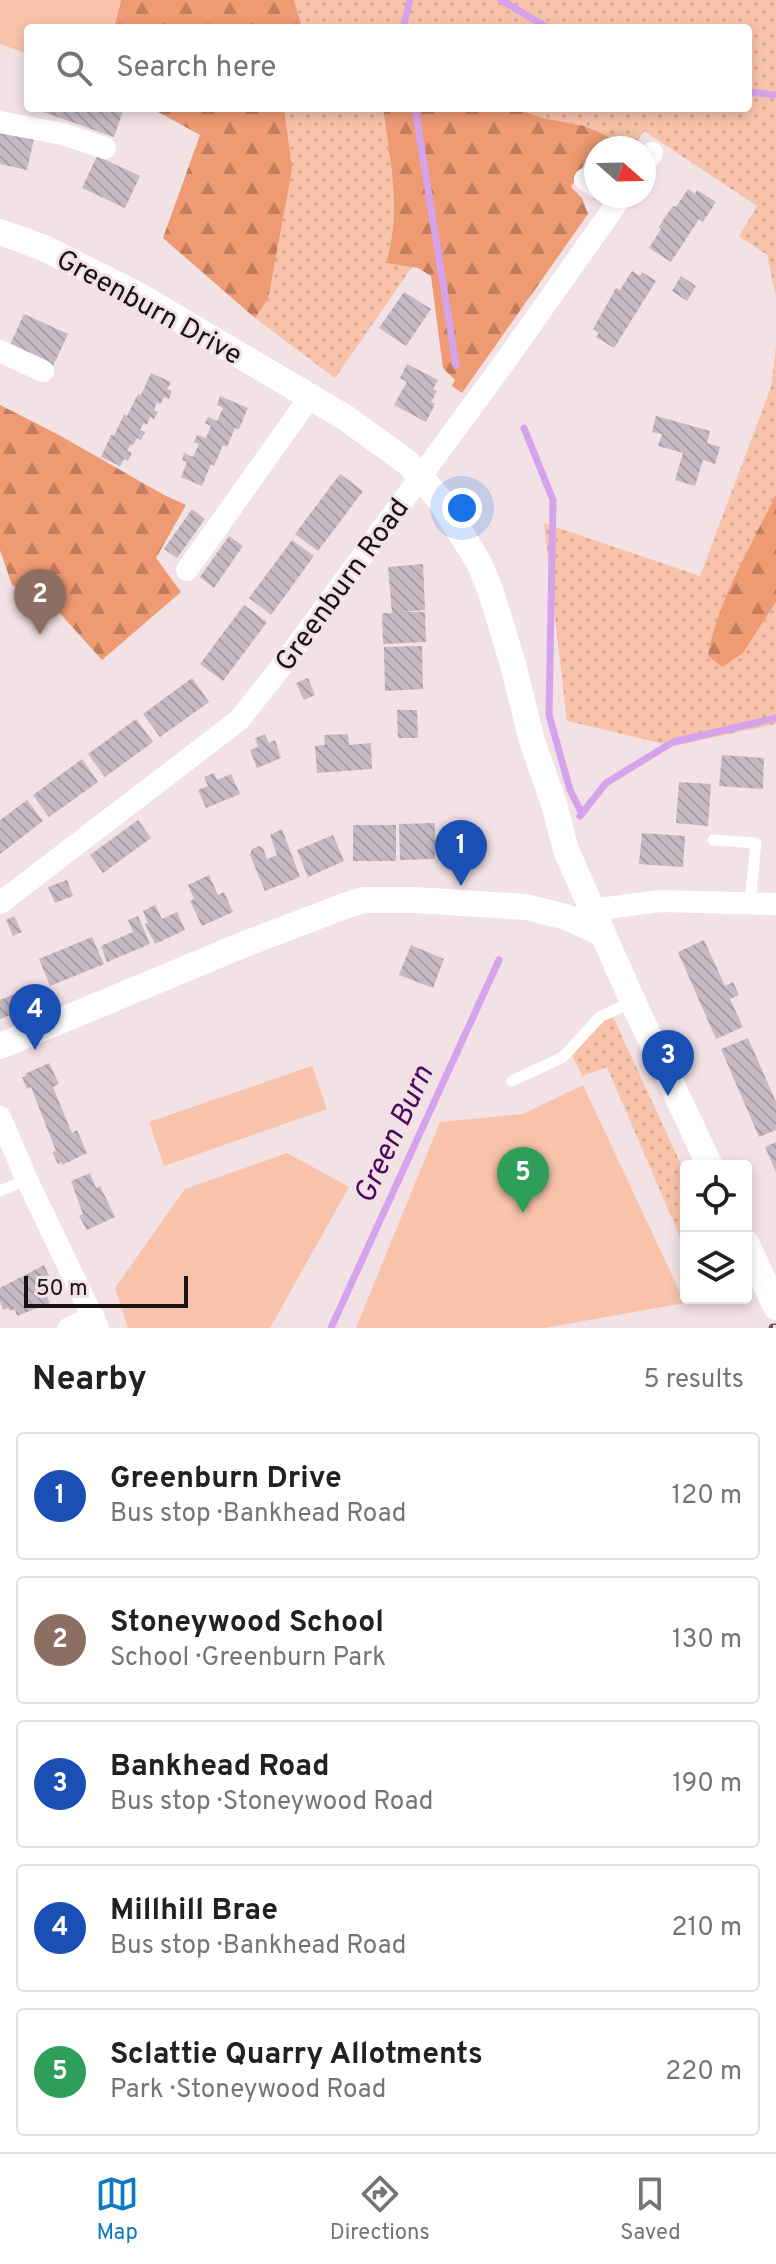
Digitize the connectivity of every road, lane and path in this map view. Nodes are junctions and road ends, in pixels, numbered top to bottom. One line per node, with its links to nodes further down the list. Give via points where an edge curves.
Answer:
1 (0, 122): 2 (street)
2 (105, 148)
3 (609, 208): 8 (street, Greenburn Road)
4 (0, 232): 7 (street, Greenburn Drive, via 138,295)
5 (0, 351): 6 (street)
6 (43, 371)
7 (310, 397): 8 (street, Greenburn Drive, via 381,441); 9 (street)
8 (420, 477): 12 (street, Greenburn Road, via 239,720); 15 (street, Greenburn Drive, via 462,534 490,589 566,850)
9 (187, 570)
10 (713, 840): 11 (lane, via 756,843)
11 (750, 902): 13 (street); 15 (street, via 660,901)
12 (0, 903)
13 (776, 904)
14 (526, 907): 15 (street); 15 (street, via 566,917); 17 (street, via 364,900)
15 (593, 912): 16 (street, Greenburn Drive)
16 (633, 1002): 18 (lane, via 600,1017 563,1057); 20 (street, Greenburn Drive)
17 (0, 1046)
18 (512, 1081)
19 (0, 1117): 21 (street)
20 (707, 1160)
21 (27, 1180): 22 (lane); 25 (street)
22 (0, 1191)
23 (752, 1256): 24 (street)
24 (776, 1307)
25 (96, 1323): 26 (street)
26 (69, 1328)

